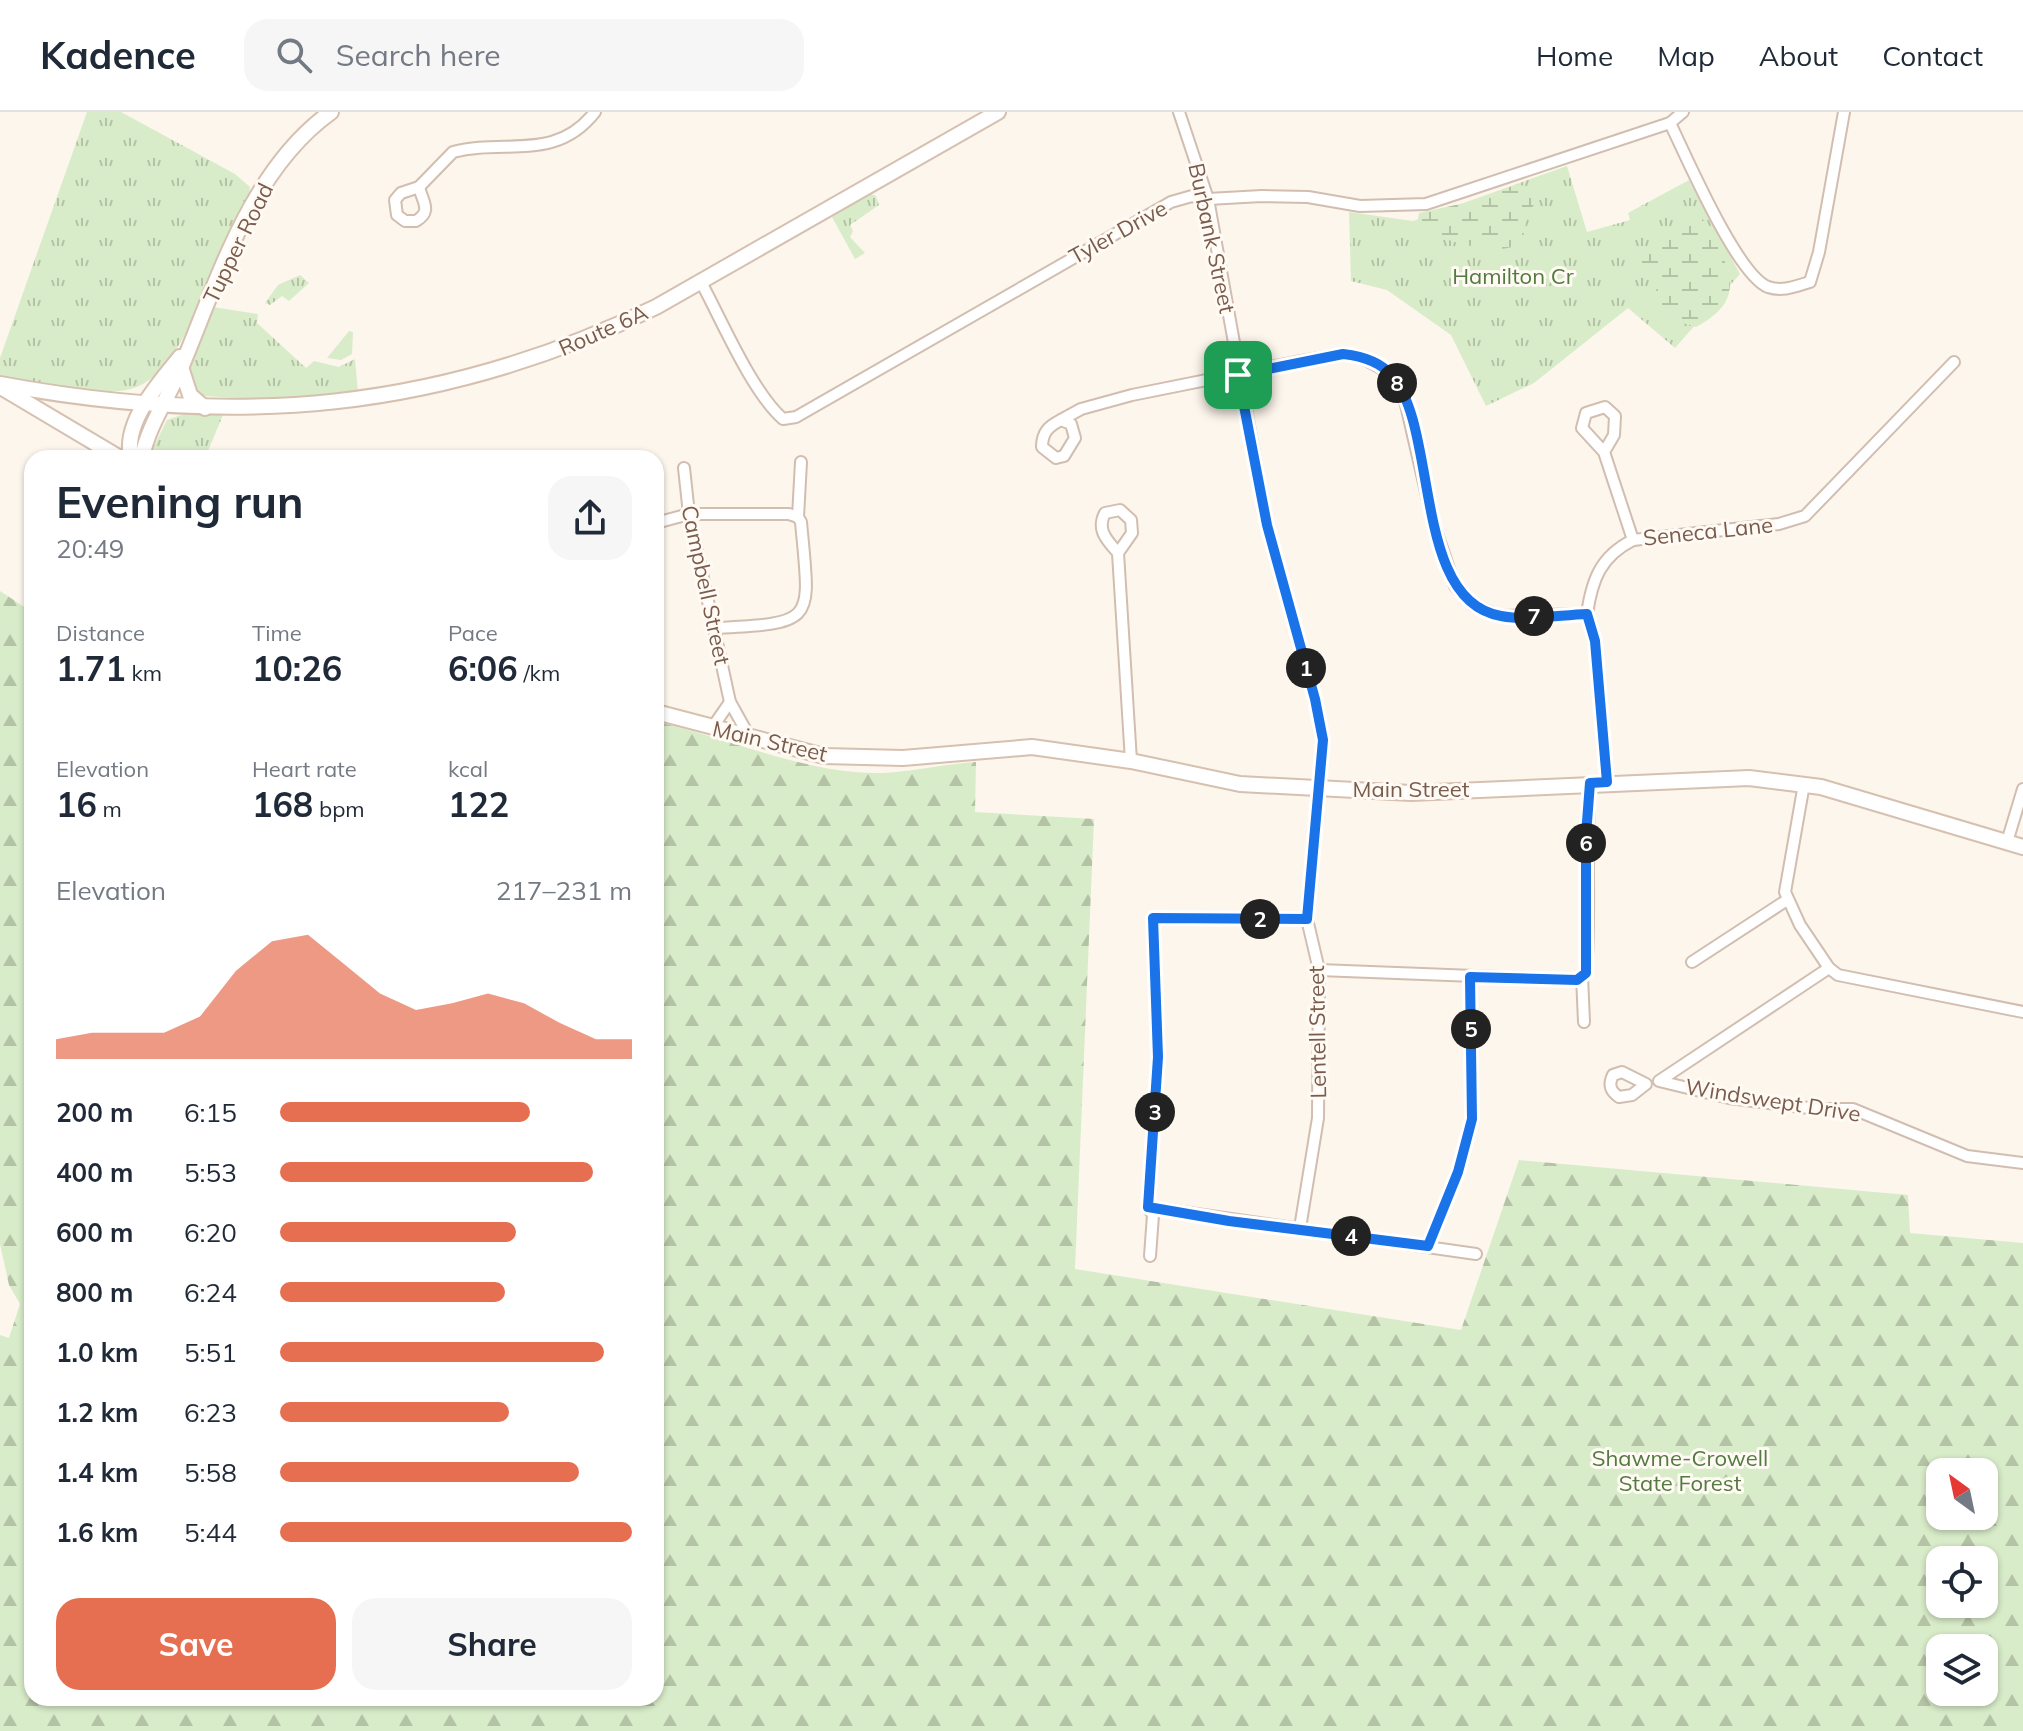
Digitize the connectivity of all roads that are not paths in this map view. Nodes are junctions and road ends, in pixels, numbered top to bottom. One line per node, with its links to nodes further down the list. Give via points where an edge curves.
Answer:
1 (331, 112): 11 (main road, Tupper Road, via 295,145 263,187)
2 (595, 112): 8 (street, via 577,133 563,139 453,152)
3 (998, 112): 10 (main road, Route 6A)
4 (1179, 112): 9 (street, Burbank Street)
5 (1683, 112): 7 (street, Tyler Drive)
6 (1844, 112): 7 (street, via 1810,282 1783,290 1753,277)
7 (1670, 123): 9 (street, Tyler Drive, via 1426,204 1360,206 1308,197)
8 (419, 187)
9 (1208, 199): 10 (street, Tyler Drive, via 1192,196 1171,202 796,417 783,419 774,412); 14 (street, Burbank Street)
10 (701, 282): 18 (main road, Route 6A, via 605,332 494,372 343,402)
11 (188, 346): 13 (main road, Tupper Road); 16 (main road, Tupper Road)
12 (1954, 362): 29 (street, Seneca Lane, via 1805,516 1779,524)
13 (181, 367): 17 (main road, Tupper Road); 18 (main road, via 190,395)
14 (1238, 375): 19 (street, via 1132,395); 31 (street, via 1343,354 1374,362 1403,392 1433,522 1455,586 1473,605 1500,616); 41 (street, Burbank Street, via 1267,525 1315,699 1323,740)
15 (0, 386): 16 (main road, Route 6A); 20 (main road)
16 (144, 404): 17 (main road, Route 6A); 21 (main road)
17 (164, 406): 18 (main road, Route 6A); 22 (main road)
18 (206, 408)
19 (1061, 420)
20 (107, 450)
21 (131, 450)
22 (145, 450)
23 (1604, 452): 29 (street)
24 (801, 462): 27 (street)
25 (684, 468): 26 (street, Campbell Street)
26 (689, 514): 27 (street); 28 (street); 32 (street, Campbell Street)
27 (798, 517): 32 (street, via 804,558 801,613 778,625)
28 (664, 521)
29 (1633, 540): 31 (street, Seneca Lane, via 1614,549 1600,565)
30 (1118, 553): 37 (street)
31 (1587, 614): 38 (street, via 1595,641)
32 (716, 628): 33 (street, Campbell Street)
33 (730, 702): 35 (street); 36 (street, Campbell Street)
34 (664, 714): 35 (main road, Main Street)
35 (712, 728): 36 (main road, Main Street)
36 (750, 738): 37 (main road, Main Street, via 849,758 1032,747)
37 (1131, 761): 41 (main road, Main Street, via 1240,784)
38 (1607, 782): 39 (main road, Main Street); 40 (main road, Main Street, via 1749,778)
39 (1590, 783): 41 (main road, Main Street, via 1411,793); 50 (street, via 1588,952)
40 (1804, 784): 43 (main road, Main Street); 45 (street, via 1784,885)
41 (1321, 788): 46 (street, Lentell Street)
42 (2023, 789): 43 (street)
43 (2007, 842): 44 (main road, Main Street)
44 (2023, 847)
45 (1787, 900): 47 (street); 48 (street)
46 (1307, 919): 49 (street, Lentell Street); 57 (street, via 1153,918 1158,1057)
47 (1692, 962)
48 (1829, 968): 52 (street, via 1838,975); 54 (street, Windswept Drive)
49 (1319, 970): 51 (street); 58 (street, Lentell Street, via 1318,1118)
50 (1582, 976): 51 (street); 53 (street)
51 (1470, 977): 59 (street, via 1472,1119 1458,1172)
52 (2023, 1012)
53 (1584, 1022)
54 (1659, 1081): 55 (street, Windswept Drive); 56 (street, Windswept Drive, via 1729,1098 1853,1109 1967,1156)
55 (1646, 1084)
56 (2023, 1163)
57 (1148, 1207): 58 (street); 61 (street, via 1153,1215)
58 (1300, 1228): 59 (street)
59 (1428, 1246): 60 (street)
60 (1476, 1254)
61 (1150, 1256)

